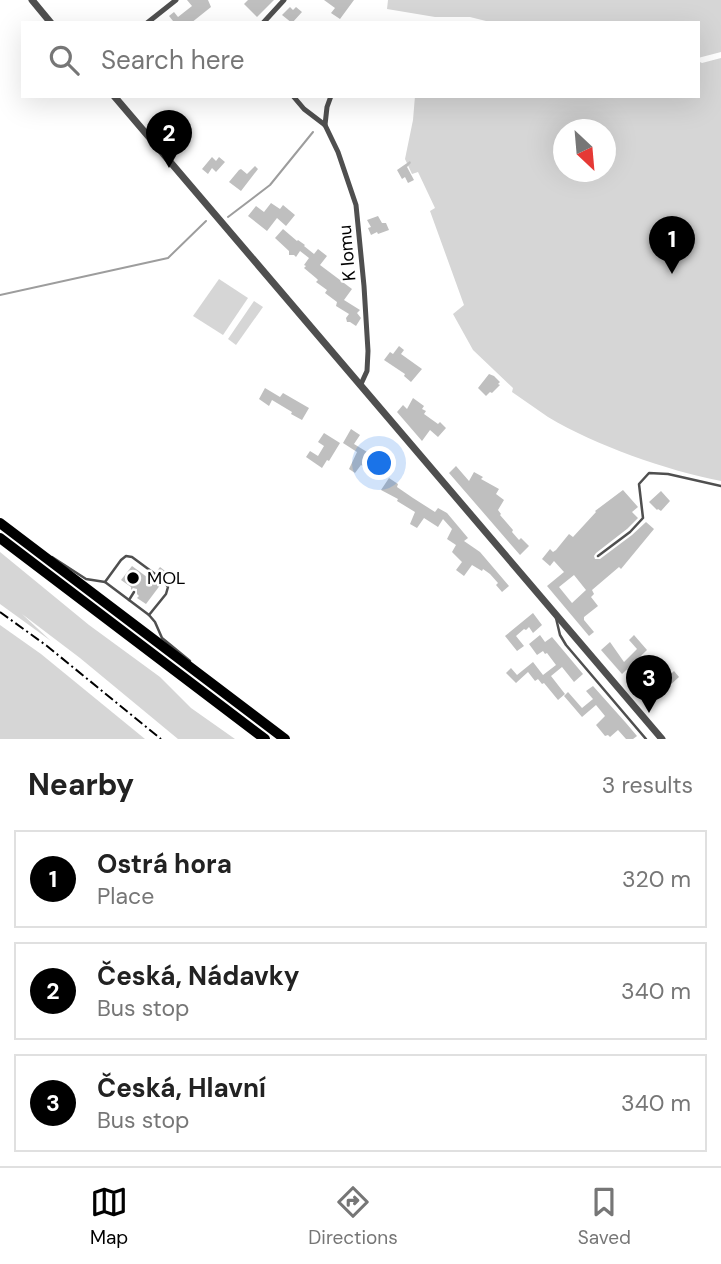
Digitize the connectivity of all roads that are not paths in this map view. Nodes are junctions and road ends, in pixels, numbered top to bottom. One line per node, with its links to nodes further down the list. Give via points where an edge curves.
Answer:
1 (176, 0): 5 (street)
2 (284, 0): 6 (street)
3 (36, 3): 4 (street)
4 (50, 21)
5 (150, 21)
6 (265, 21)
7 (116, 98): 11 (street)
8 (295, 98): 10 (street, K lomu)
9 (330, 98): 10 (street)
10 (325, 125): 11 (street, K lomu, via 356,205 368,361)
11 (361, 384): 25 (street)
12 (721, 486): 16 (lane, via 649,473 639,484 643,517)
13 (0, 523): 15 (highway)
14 (0, 538): 27 (highway)
15 (23, 540): 21 (lane, via 81,577); 26 (highway)
16 (598, 556)
17 (150, 571): 18 (lane); 19 (lane); 21 (lane, via 126,556)
18 (155, 574)
19 (146, 576)
20 (163, 580): 24 (lane, via 167,592)
21 (105, 582): 23 (lane)
22 (134, 592): 23 (lane)
23 (129, 600): 24 (lane)
24 (149, 615): 26 (lane, via 162,638)
25 (556, 615): 29 (lane, via 566,645); 30 (street)
26 (229, 697): 28 (highway)
27 (265, 739)
28 (285, 739)
29 (646, 739)
30 (662, 739)

